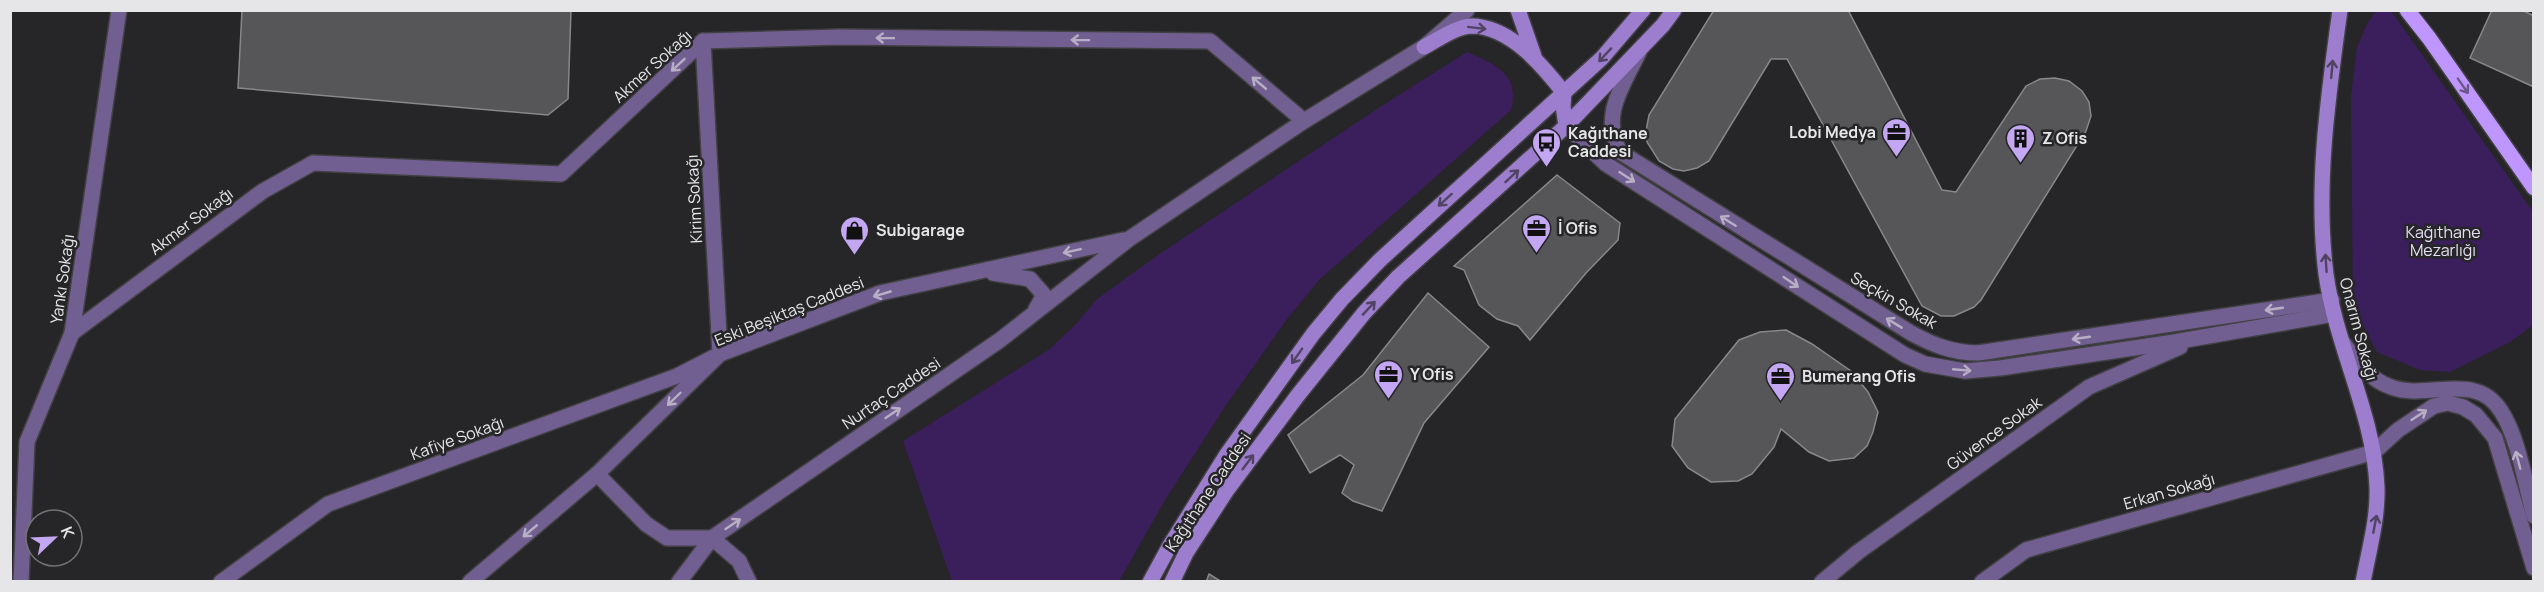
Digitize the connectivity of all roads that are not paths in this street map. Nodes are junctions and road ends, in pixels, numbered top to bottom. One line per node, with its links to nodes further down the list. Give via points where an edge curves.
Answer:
1 (119, 10): 22 (street, Yankı Sokağı)
2 (1467, 10): 11 (street, Nurtaç Caddesi)
3 (1518, 10): 13 (main road)
4 (1643, 10): 14 (main road, Kağıthane Caddesi, one-way to 14, via 1602,58)
5 (1674, 10): 12 (main road, Kağıthane Caddesi)
6 (2340, 10): 20 (main road, Onarım Sokağı, one-way to 6, via 2326,274 2321,198)
7 (2407, 10): 9 (main road)
8 (2414, 10): 9 (main road)
9 (2429, 38): 17 (main road, one-way to 17)
10 (703, 42): 15 (street, Akmer Sokağı, one-way to 10, via 1210,41 840,37); 22 (street, Akmer Sokağı, one-way to 22, via 561,174 313,163 262,191); 25 (street, Kirim Sokağı)
11 (1424, 47): 13 (main road, one-way to 13, via 1472,26 1508,38); 15 (street, Nurtaç Caddesi)
12 (1641, 49): 16 (main road, Kağıthane Caddesi); 20 (street, Seçkin Sokak, one-way to 12, via 1978,353 1944,348 1911,333 1620,152 1613,140 1613,106)
13 (1534, 56): 14 (main road)
14 (1564, 93): 16 (main road); 36 (main road, Kağıthane Caddesi, one-way to 36, via 1341,299 1227,454)
15 (1304, 121): 18 (street, Nurtaç Caddesi)
16 (1566, 126): 23 (street, one-way to 23, via 1606,164 1925,364 1965,371 2000,368); 37 (main road, Kağıthane Caddesi, one-way to 16, via 1227,490 1364,313 1398,277)
17 (2534, 188)
18 (1129, 239): 19 (street, Eski Beşiktaş Caddesi, one-way to 19); 21 (street, Nurtaç Caddesi)
19 (978, 272): 21 (street, via 1030,279 1044,295); 25 (street, Eski Beşiktaş Caddesi, one-way to 25, via 880,293)
20 (2333, 307): 23 (street); 24 (main road, Onarım Sokağı)
21 (1031, 316): 29 (street, Nurtaç Caddesi, one-way to 21)
22 (72, 333): 31 (street, Yankı Sokağı, via 27,442)
23 (2202, 337): 38 (street, Güvence Sokak, via 2089,387)
24 (2341, 341): 26 (main road, Onarım Sokağı); 28 (street, one-way to 24, via 2511,431 2491,399 2463,387 2417,392 2390,387 2361,366)
25 (720, 354): 27 (street, Eski Beşiktaş Caddesi, one-way to 27); 32 (street, Kafiye Sokağı, via 677,376 328,504)
26 (2374, 452): 30 (street, one-way to 30, via 2434,406 2448,403 2476,415 2495,438); 39 (street, Erkan Sokağı, via 2026,550); 40 (main road, Onarım Sokağı, one-way to 26, via 2376,515)
27 (597, 474): 29 (street, via 646,524 667,538); 33 (street, Eski Beşiktaş Caddesi, one-way to 33)
28 (2534, 516)
29 (712, 538): 34 (street, Nurtaç Caddesi); 35 (street, via 739,561)
30 (2534, 568)
31 (21, 582)
32 (220, 582)
33 (470, 582)
34 (679, 582)
35 (749, 582)
36 (1150, 582)
37 (1172, 582)
38 (1822, 582)
39 (1982, 582)
40 (2363, 582)

